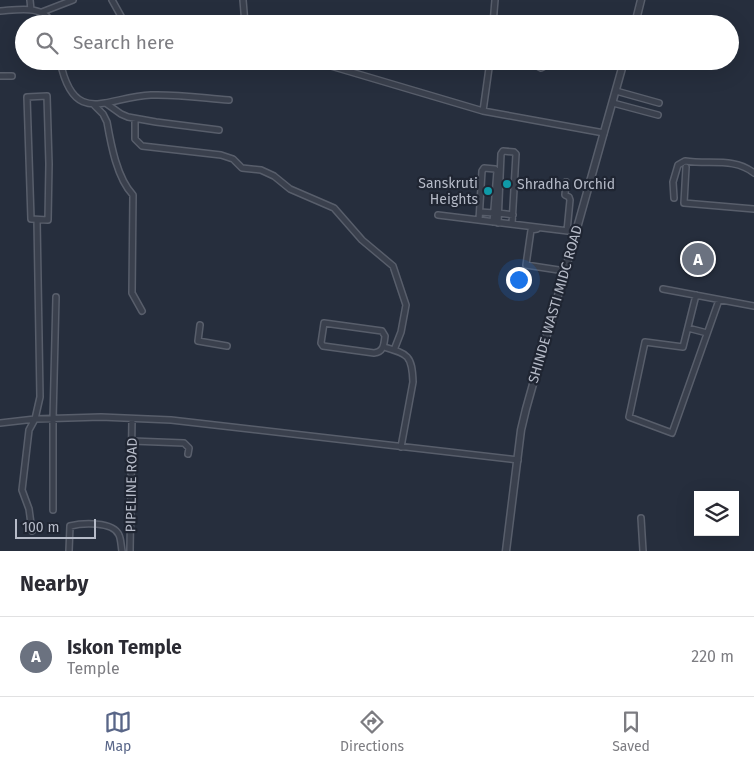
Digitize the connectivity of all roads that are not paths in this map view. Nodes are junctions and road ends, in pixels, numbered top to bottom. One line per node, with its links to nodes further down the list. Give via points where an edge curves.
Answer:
1 (30, 0): 7 (street)
2 (73, 0): 9 (street)
3 (112, 0): 11 (street)
4 (243, 0): 12 (street)
5 (495, 0): 13 (street)
6 (641, 0): 14 (street)
7 (31, 10): 8 (street); 9 (street)
8 (0, 11)
9 (42, 12): 10 (street)
10 (46, 15)
11 (120, 15)
12 (244, 15)
13 (494, 15)
14 (637, 15)
15 (62, 70): 27 (street, via 70,88 84,102)
16 (344, 70): 29 (street)
17 (489, 70): 29 (street)
18 (622, 70): 21 (street, SHINDE WASTI MIDC ROAD)
19 (0, 76): 20 (street)
20 (12, 76)
21 (616, 91): 22 (street); 25 (street, SHINDE WASTI MIDC ROAD)
22 (625, 93): 24 (street); 28 (street)
23 (228, 100): 26 (street, via 150,95)
24 (659, 102)
25 (613, 103): 28 (street); 33 (street, SHINDE WASTI MIDC ROAD)
26 (107, 104): 27 (street); 31 (street, via 121,114)
27 (94, 105): 55 (street, via 107,122 121,178 133,195 132,293)
28 (622, 105): 30 (street)
29 (483, 111): 33 (street)
30 (658, 115)
31 (135, 118): 32 (street); 61 (street, via 135,139 142,146 221,155 233,159 242,168 261,170 274,176 290,189 334,208 362,240 393,266 406,305)
32 (219, 130)
33 (604, 133): 48 (street, SHINDE WASTI MIDC ROAD)
34 (686, 167): 38 (street, via 684,203)
35 (754, 173): 37 (street, via 742,165 728,162 685,161 678,165 673,182)
36 (566, 182): 47 (street, via 565,195 570,200)
37 (674, 198)
38 (754, 209)
39 (480, 212): 40 (street); 40 (street, via 482,170 495,169); 44 (street)
40 (496, 214): 41 (street); 41 (street, via 501,154 514,152); 45 (street)
41 (512, 215): 46 (street)
42 (438, 216): 44 (street)
43 (37, 220): 43 (street, via 48,220 46,96 27,97 31,219); 62 (street, via 40,398)
44 (479, 220): 45 (street)
45 (496, 222): 46 (street)
46 (512, 224): 47 (street)
47 (567, 231): 48 (street)
48 (576, 233): 49 (street, SHINDE WASTI MIDC ROAD); 49 (street, via 531,230 526,265)
49 (565, 271): 69 (street, SHINDE WASTI MIDC ROAD, via 526,409)
50 (663, 289): 51 (street)
51 (696, 295): 53 (street); 57 (street)
52 (56, 297): 63 (street)
53 (718, 300): 54 (street); 58 (street)
54 (754, 306)
55 (142, 311)
56 (200, 324): 59 (street, via 198,341)
57 (688, 328): 58 (street); 58 (street, via 682,347 645,342 629,417 672,433)
58 (707, 333)
59 (227, 346)
60 (384, 348): 60 (street, via 374,353 322,346 323,325 329,323 382,331); 61 (street)
61 (394, 350): 67 (street, via 408,356 413,382)
62 (35, 419): 63 (street); 65 (street); 72 (street, via 29,430 22,490)
63 (53, 419): 64 (street); 70 (street)
64 (132, 419): 66 (street, PIPELINE ROAD); 67 (street, via 190,422)
65 (0, 423)
66 (132, 441): 68 (street, via 184,442 189,448); 75 (street, PIPELINE ROAD)
67 (402, 447): 69 (street)
68 (188, 454)
69 (518, 460): 76 (street, SHINDE WASTI MIDC ROAD)
70 (53, 510)
71 (641, 518): 77 (street)
72 (32, 530)
73 (69, 551): 74 (street, via 70,526 104,524 118,532)
74 (122, 551)
75 (130, 551)
76 (506, 551)
77 (643, 551)

